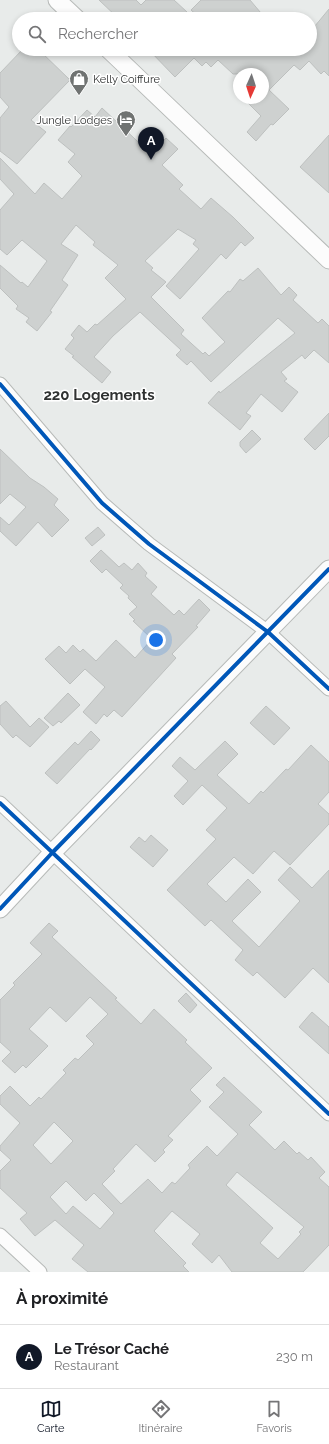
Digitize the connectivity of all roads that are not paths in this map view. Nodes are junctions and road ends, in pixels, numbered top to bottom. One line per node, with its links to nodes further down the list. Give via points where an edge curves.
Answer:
1 (57, 0): 2 (street)
2 (70, 12)
3 (115, 56): 4 (street)
4 (329, 260)
5 (0, 384): 7 (street, via 102,503 149,544)
6 (329, 569): 7 (street)
7 (268, 632): 8 (street); 10 (street)
8 (329, 689)
9 (0, 803): 10 (street)
10 (52, 853): 11 (street); 12 (street)
11 (0, 909)
12 (329, 1114)
13 (0, 1235): 14 (street)
14 (40, 1272)

